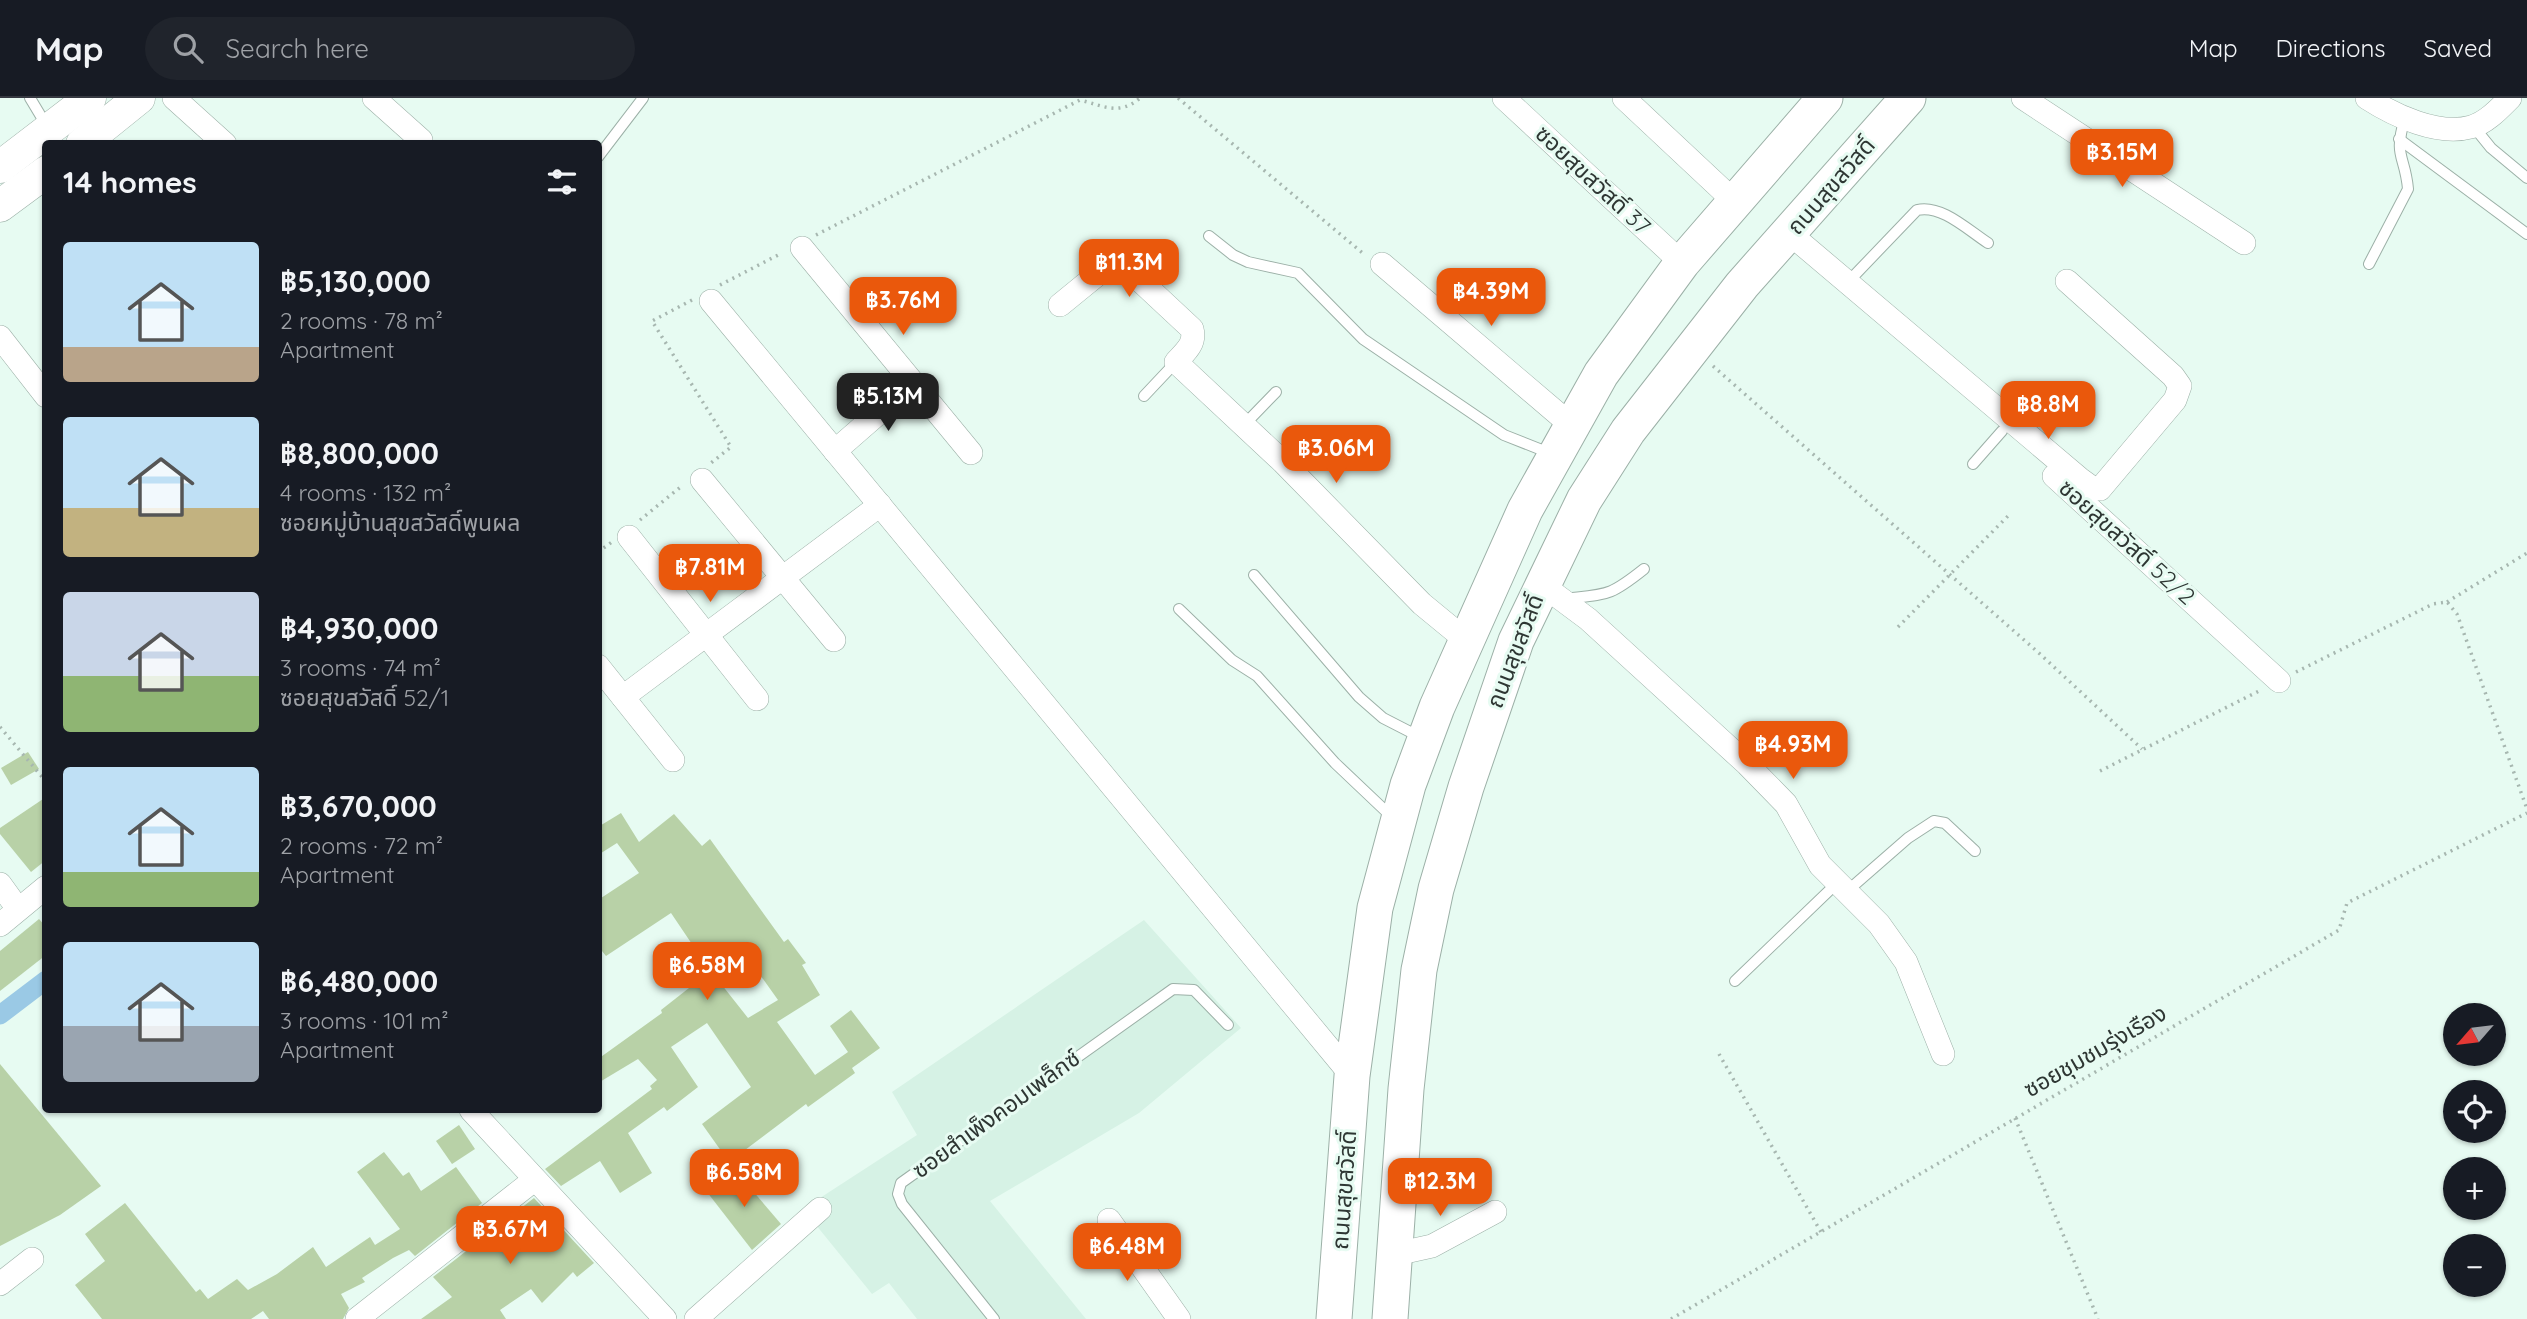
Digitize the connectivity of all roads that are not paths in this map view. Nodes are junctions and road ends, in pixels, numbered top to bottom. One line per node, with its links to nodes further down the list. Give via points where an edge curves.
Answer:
1 (30, 98): 16 (lane)
2 (139, 98): 13 (main road)
3 (174, 98): 18 (street)
4 (374, 98): 19 (street)
5 (643, 98): 21 (lane)
6 (1504, 98): 32 (street, ซอยสุขสวัสดิ์ 37)
7 (1624, 98): 25 (street)
8 (1825, 98): 25 (main road, ถนนสุขสวัสดิ์)
9 (1908, 98): 28 (main road, ถนนสุขสวัสดิ์)
10 (2023, 98): 30 (street)
11 (2367, 98): 15 (street)
12 (2510, 98): 14 (street)
13 (95, 107): 16 (main road); 17 (main road)
14 (2473, 127): 15 (street); 23 (lane)
15 (2402, 128): 26 (lane); 34 (lane, via 2399,155 2409,189)
16 (54, 137)
17 (83, 140)
18 (221, 140)
19 (421, 140)
20 (42, 144): 22 (main road)
21 (602, 153)
22 (2, 166): 24 (main road)
23 (2527, 178)
24 (22, 189)
25 (1734, 201): 32 (main road, ถนนสุขสวัสดิ์)
26 (2527, 234)
27 (1209, 236): 47 (lane, via 1248,262 1298,273 1363,339 1504,435)
28 (1785, 237): 36 (street); 46 (street, ซอยสุขสวัสดิ์ 52/2); 57 (main road, ถนนสุขสวัสดิ์, via 1628,432 1584,500)
29 (1987, 243): 36 (lane, via 1927,207 1917,210)
30 (2244, 243)
31 (799, 246): 41 (street)
32 (1682, 263): 47 (main road, ถนนสุขสวัสดิ์, via 1615,353)
33 (1382, 264): 47 (street)
34 (2368, 264)
35 (2067, 281): 36 (street, via 2180,386 2175,400 2100,489 2080,479)
36 (1848, 282)
37 (708, 295): 48 (street)
38 (1060, 305): 40 (street, via 1109,265 1122,265 1192,329 1194,337)
39 (0, 337): 42 (street)
40 (1176, 362): 44 (lane); 45 (street)
41 (913, 383): 48 (street); 49 (street)
42 (42, 391)
43 (1276, 392): 45 (lane)
44 (1144, 396)
45 (1244, 425): 61 (street, via 1422,604)
46 (2002, 431): 50 (lane); 63 (street, ซอยสุขสวัสดิ์ 52/2)
47 (1563, 440): 61 (main road, ถนนสุขสวัสดิ์, via 1525,510)
48 (835, 451): 52 (street)
49 (971, 453)
50 (1973, 464)
51 (698, 477): 56 (street)
52 (880, 505): 56 (street); 78 (street)
53 (626, 534): 59 (street)
54 (1644, 569): 57 (lane, via 1605,595)
55 (1254, 575): 66 (lane, via 1359,697 1383,718)
56 (783, 578): 59 (street); 60 (street)
57 (1551, 592): 71 (street, via 1696,718 1786,804 1804,842); 84 (main road, ถนนสุขสวัสดิ์, via 1516,641 1433,902 1419,970)
58 (1179, 609): 68 (lane, via 1232,660 1256,676)
59 (706, 635): 64 (street); 65 (street)
60 (834, 640)
61 (1467, 641): 66 (main road, ถนนสุขสวัสดิ์)
62 (602, 671): 64 (street)
63 (2279, 681)
64 (623, 697): 67 (street)
65 (757, 699)
66 (1425, 739): 68 (main road, ถนนสุขสวัสดิ์)
67 (673, 760)
68 (1398, 822): 78 (main road, ถนนสุขสวัสดิ์, via 1375,908)
69 (1975, 851): 71 (lane, via 1945,823 1934,821)
70 (0, 884): 73 (street)
71 (1840, 888): 75 (lane); 77 (street, via 1879,924 1906,962)
72 (42, 890): 73 (street)
73 (18, 909): 74 (street)
74 (0, 925)
75 (1735, 981)
76 (1228, 1025): 90 (lane, ซอยสำเพ็งคอมเพล็กซ์, via 1194,990 1173,989 901,1184 901,1204)
77 (1943, 1054)
78 (1352, 1076): 92 (main road, ถนนสุขสวัสดิ์)
79 (474, 1113): 80 (street)
80 (534, 1180): 87 (street); 88 (street)
81 (820, 1209): 89 (street)
82 (1495, 1212): 84 (street, via 1432,1247)
83 (1109, 1220): 91 (street)
84 (1396, 1254): 93 (main road, ถนนสุขสวัสดิ์)
85 (32, 1259): 86 (street)
86 (0, 1284)
87 (358, 1319)
88 (665, 1319)
89 (696, 1319)
90 (994, 1319)
91 (1179, 1319)
92 (1334, 1319)
93 (1390, 1319)

